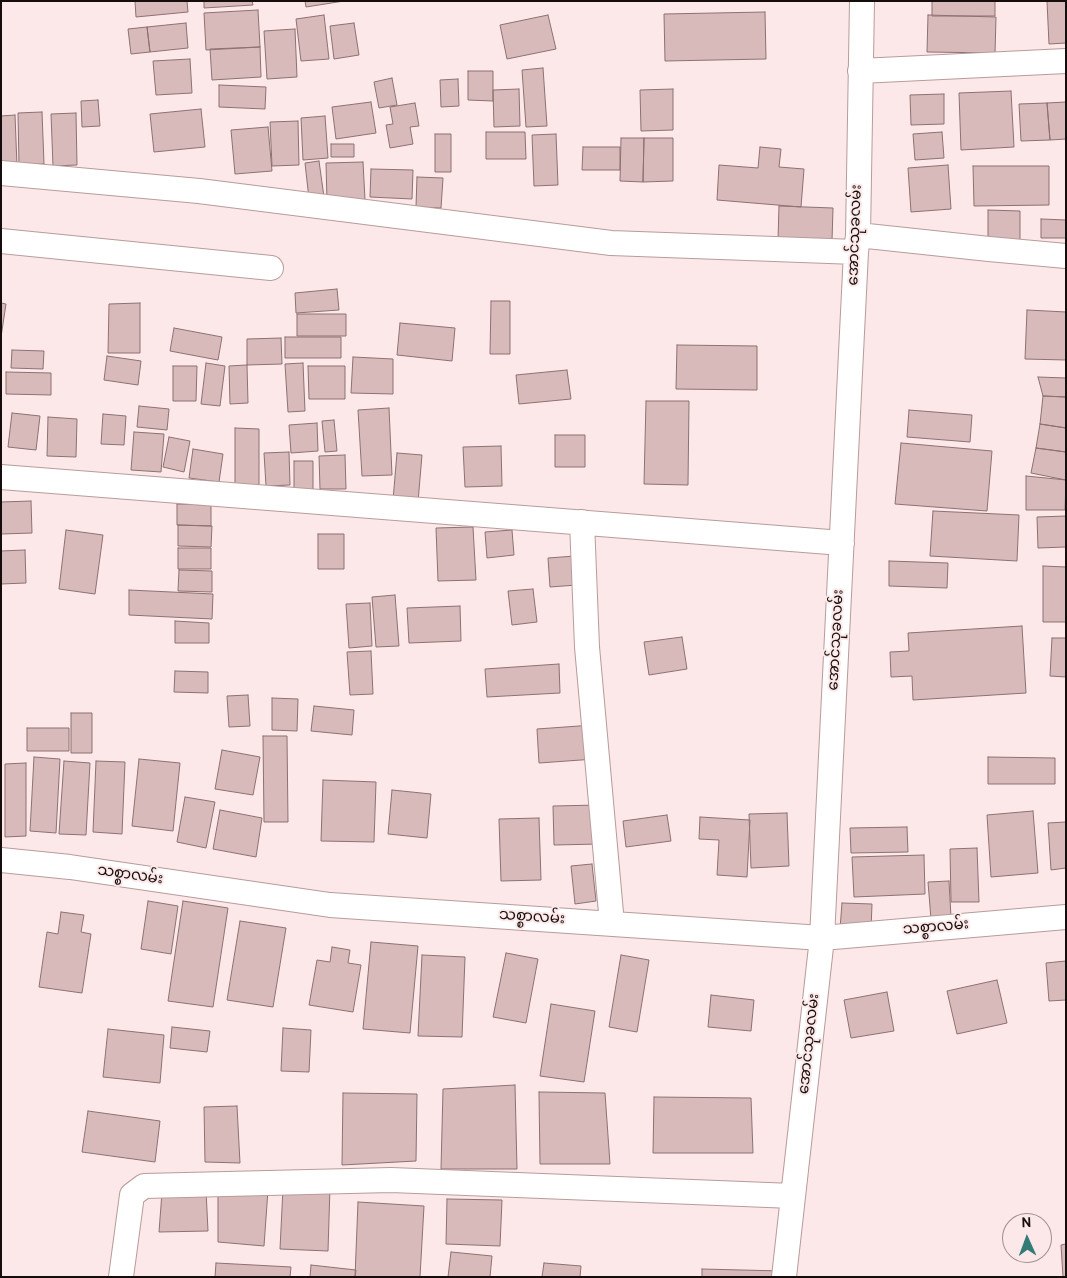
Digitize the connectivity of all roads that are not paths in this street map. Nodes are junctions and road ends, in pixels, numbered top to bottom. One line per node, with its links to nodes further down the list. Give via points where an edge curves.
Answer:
1 (862, 1): 3 (street, အောင်သုခလမ်း)
2 (1066, 61): 3 (street)
3 (860, 71): 6 (street, အောင်သုခလမ်း)
4 (1, 173): 6 (street, via 199,191 611,243)
5 (1, 241): 8 (street)
6 (857, 243): 7 (street); 11 (street, အောင်သုခလမ်း)
7 (1066, 256)
8 (271, 268)
9 (1, 477): 10 (street)
10 (582, 522): 11 (street); 14 (street, via 587,647)
11 (842, 542): 15 (street, အောင်သုခလမ်း)
12 (1, 860): 14 (street, သစ္စာလမ်း, via 330,905)
13 (1066, 917): 15 (street, သစ္စာလမ်း)
14 (612, 924): 15 (street, သစ္စာလမ်း)
15 (822, 938): 16 (street, အောင်သုခလမ်း)
16 (793, 1196): 17 (street, via 391,1180 144,1186 132,1195); 18 (street, အောင်သုခလမ်း)
17 (121, 1277)
18 (784, 1277)

